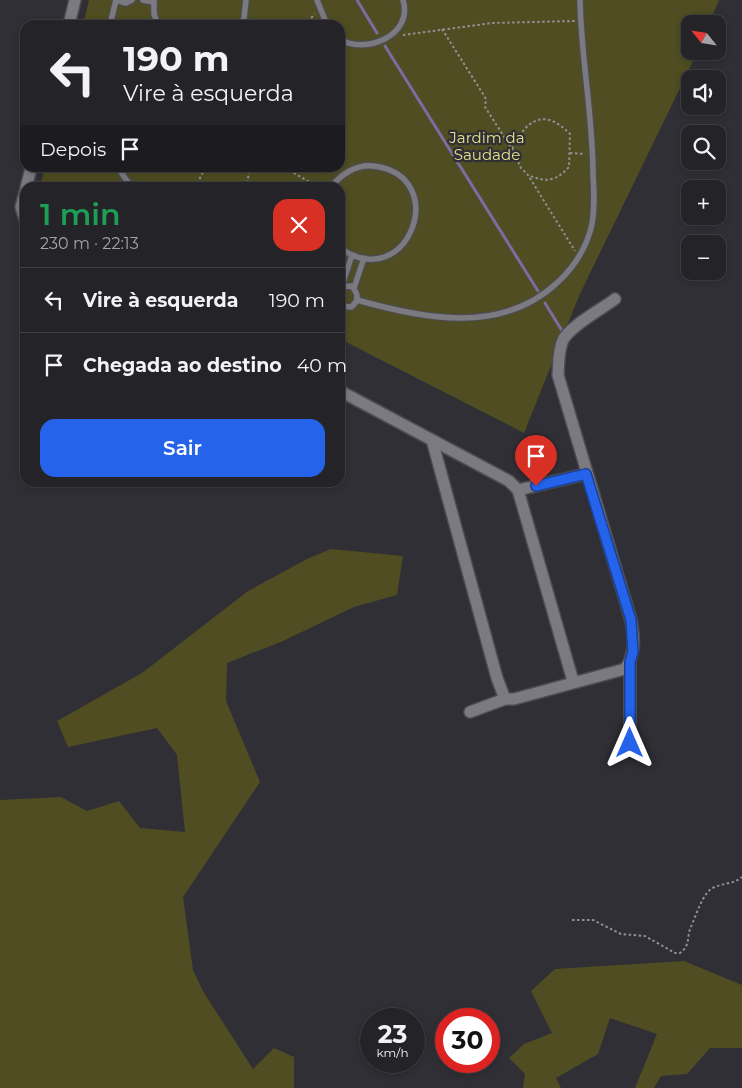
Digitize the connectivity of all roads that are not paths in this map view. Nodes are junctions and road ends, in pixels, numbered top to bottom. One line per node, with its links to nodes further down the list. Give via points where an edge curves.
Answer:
1 (75, 0): 10 (street)
2 (116, 0): 3 (lane, via 126,3); 11 (lane)
3 (132, 0)
4 (143, 0): 9 (lane)
5 (246, 0): 13 (lane)
6 (317, 0): 14 (lane)
7 (403, 0): 15 (lane, via 404,18 393,34 365,44)
8 (580, 0): 24 (lane, via 594,205 592,223 579,258 546,293 492,316 448,319 391,310)
9 (153, 1): 12 (lane)
10 (70, 20)
11 (111, 20)
12 (156, 20)
13 (243, 20)
14 (325, 20)
15 (345, 41)
16 (337, 182): 19 (lane, via 356,168 382,167 393,172 411,190 416,214 408,238 389,255)
17 (345, 251): 18 (lane)
18 (352, 255): 19 (lane); 20 (lane)
19 (364, 258): 22 (lane)
20 (345, 275)
21 (345, 286): 22 (lane)
22 (354, 288): 24 (lane)
23 (615, 299): 28 (street, via 576,327 564,339 559,354 558,375)
24 (357, 300): 25 (lane, via 351,307)
25 (345, 306)
26 (345, 394): 27 (street)
27 (432, 440): 29 (street, via 509,481); 32 (street)
28 (586, 474): 29 (street); 30 (street, via 631,620 633,652)
29 (518, 490): 31 (street)
30 (630, 662): 31 (street, via 618,672); 34 (street)
31 (573, 682): 32 (street)
32 (505, 699): 33 (street)
33 (470, 712)
34 (630, 743)

